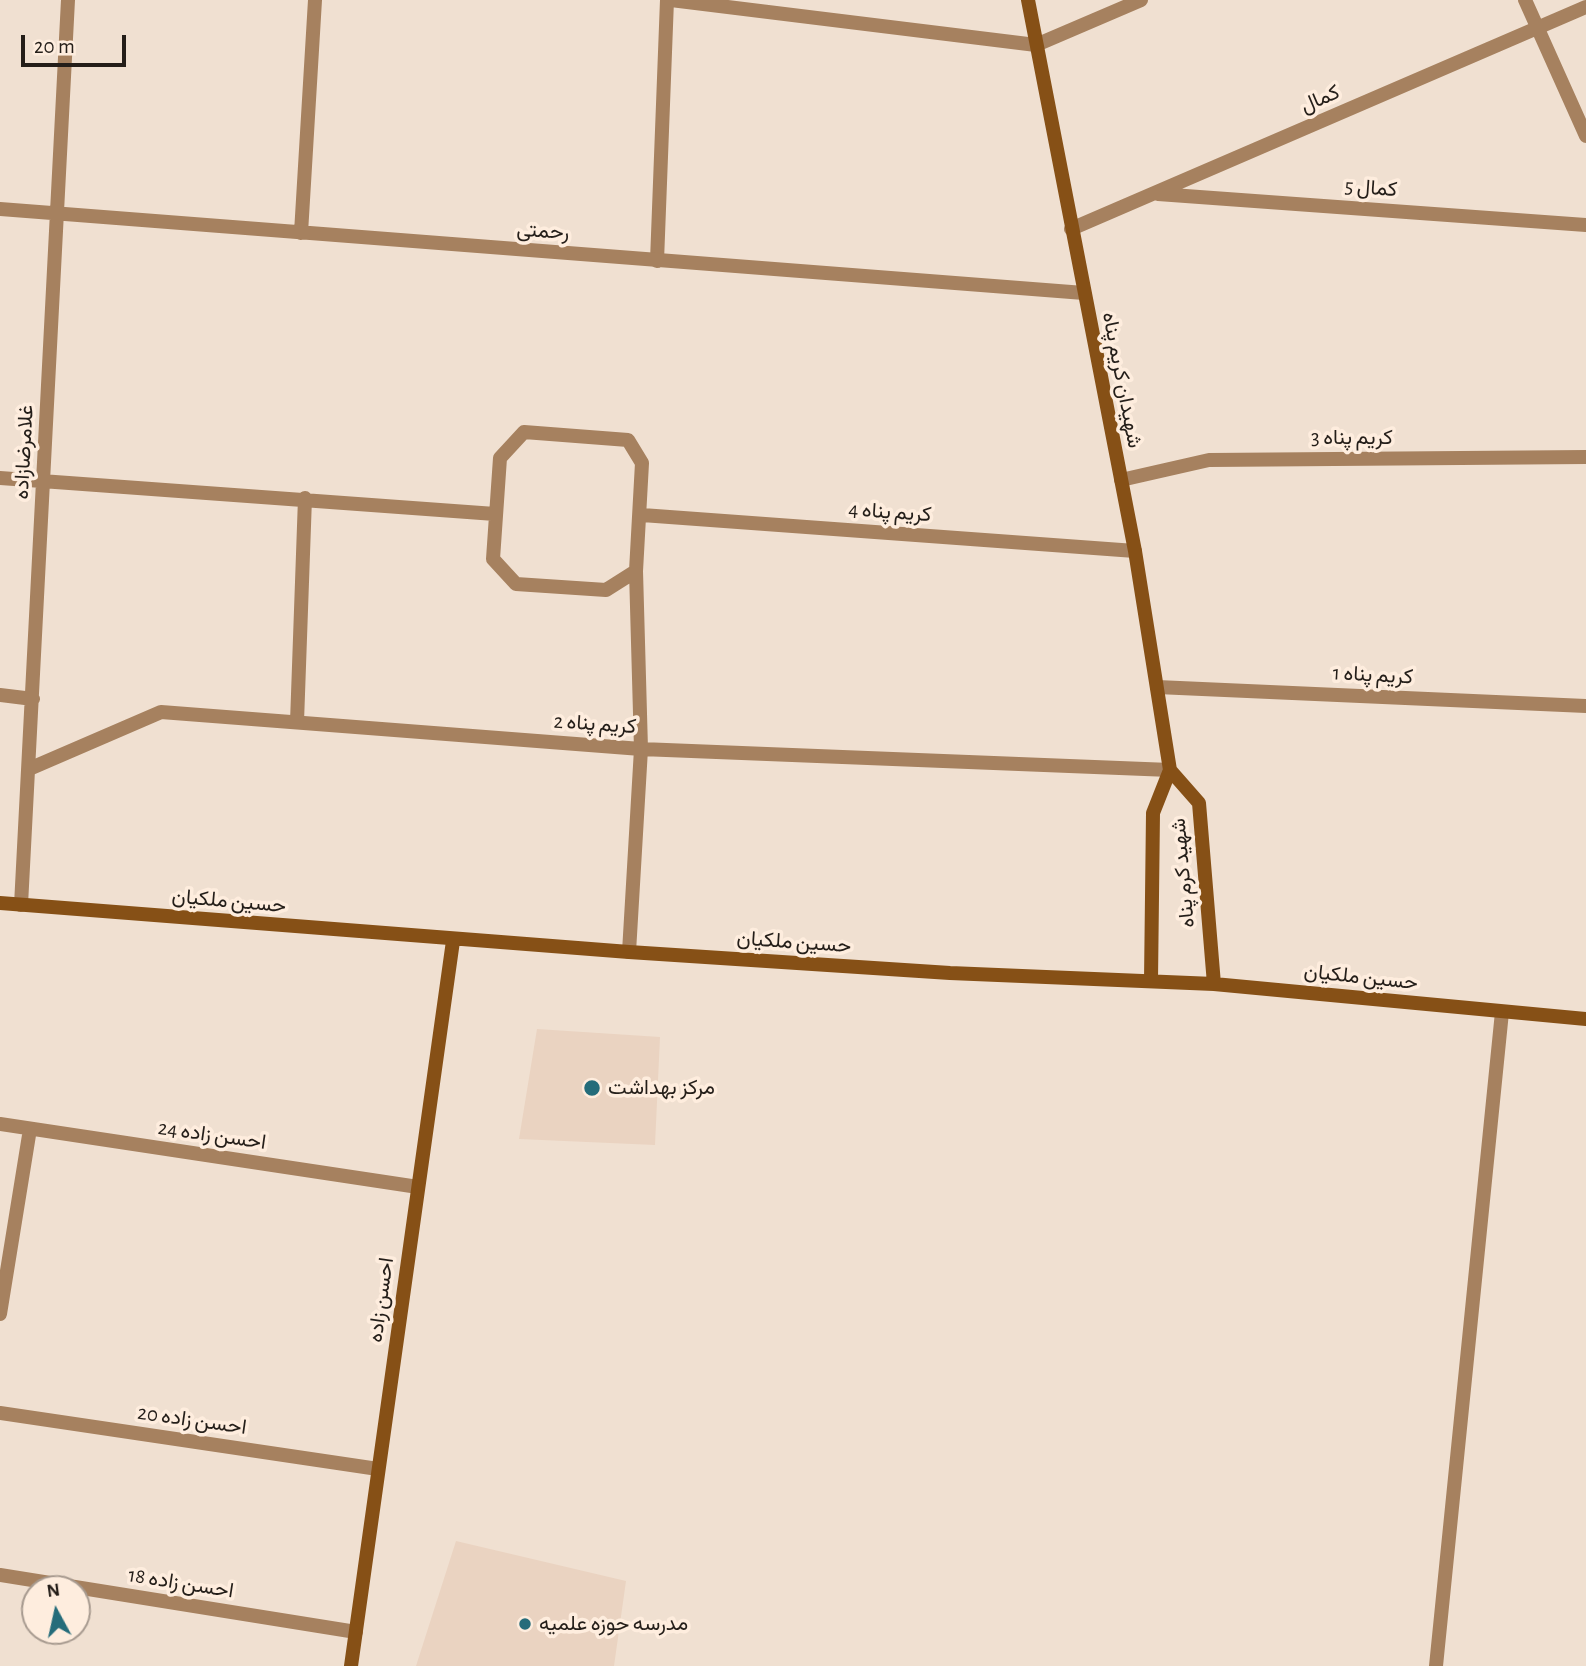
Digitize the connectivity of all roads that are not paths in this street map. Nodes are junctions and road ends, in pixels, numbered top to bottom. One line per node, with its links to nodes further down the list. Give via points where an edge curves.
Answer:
1 (68, 0): 13 (street, غلامرضازاده)
2 (315, 0): 16 (street)
3 (669, 0): 9 (street); 17 (street)
4 (1028, 0): 9 (main road, شهیدان کریم پناه)
5 (1141, 0): 9 (street)
6 (1525, 0): 8 (street)
7 (1586, 7): 8 (street, کمال)
8 (1538, 28): 10 (street); 11 (street, کمال)
9 (1036, 45): 15 (main road, شهیدان کریم پناه)
10 (1586, 136)
11 (1153, 193): 14 (street, کمال 5); 15 (street, کمال)
12 (0, 209): 13 (street, رحمتی)
13 (57, 214): 16 (street, رحمتی); 22 (street, غلامرضازاده)
14 (1586, 225)
15 (1071, 229): 18 (main road, شهیدان کریم پناه)
16 (301, 233): 17 (street, رحمتی)
17 (657, 261): 18 (street, رحمتی)
18 (1084, 293): 21 (main road, شهیدان کریم پناه)
19 (1586, 457): 21 (street, کریم پناه 3, via 1209,460)
20 (0, 478): 22 (street)
21 (1121, 480): 26 (main road, شهیدان کریم پناه)
22 (44, 482): 23 (street); 30 (street, غلامرضازاده)
23 (305, 498): 24 (street); 32 (street)
24 (495, 514): 25 (street, via 500,458 524,432 628,440 642,463); 27 (street, via 493,559 516,584 606,590)
25 (642, 515): 26 (street, کریم پناه 4); 27 (street)
26 (1135, 551): 28 (main road, شهیدان کریم پناه)
27 (636, 571): 33 (street)
28 (1157, 687): 31 (street, کریم پناه 1); 35 (main road, شهیدان کریم پناه)
29 (0, 695): 30 (street)
30 (33, 699): 34 (street, غلامرضازاده)
31 (1586, 706)
32 (297, 722): 33 (street, کریم پناه 2); 34 (street, کریم پناه 2, via 161,712)
33 (641, 749): 35 (street, کریم پناه 2); 39 (street)
34 (29, 769): 37 (street, غلامرضازاده)
35 (1170, 770): 40 (main road, via 1153,813); 41 (main road, شهید کرم پناه, via 1199,803)
36 (0, 903): 37 (main road, حسین ملکیان)
37 (21, 905): 38 (main road, حسین ملکیان)
38 (453, 940): 39 (main road, حسین ملکیان); 46 (main road, احسن زاده)
39 (629, 952): 40 (main road, حسین ملکیان, via 950,973)
40 (1151, 979): 41 (main road, حسین ملکیان)
41 (1214, 984): 42 (main road, حسین ملکیان)
42 (1502, 1012): 43 (main road, حسین ملکیان); 54 (street)
43 (1586, 1020)
44 (0, 1125): 45 (street, احسن زاده 24)
45 (30, 1129): 46 (street, احسن زاده 24); 47 (street)
46 (418, 1187): 50 (main road, احسن زاده)
47 (3, 1273): 48 (street)
48 (0, 1314)
49 (0, 1413): 50 (street, احسن زاده 20)
50 (378, 1469): 52 (main road, احسن زاده)
51 (0, 1575): 52 (street, احسن زاده 18)
52 (356, 1632): 53 (main road, احسن زاده)
53 (351, 1666)
54 (1436, 1666)

